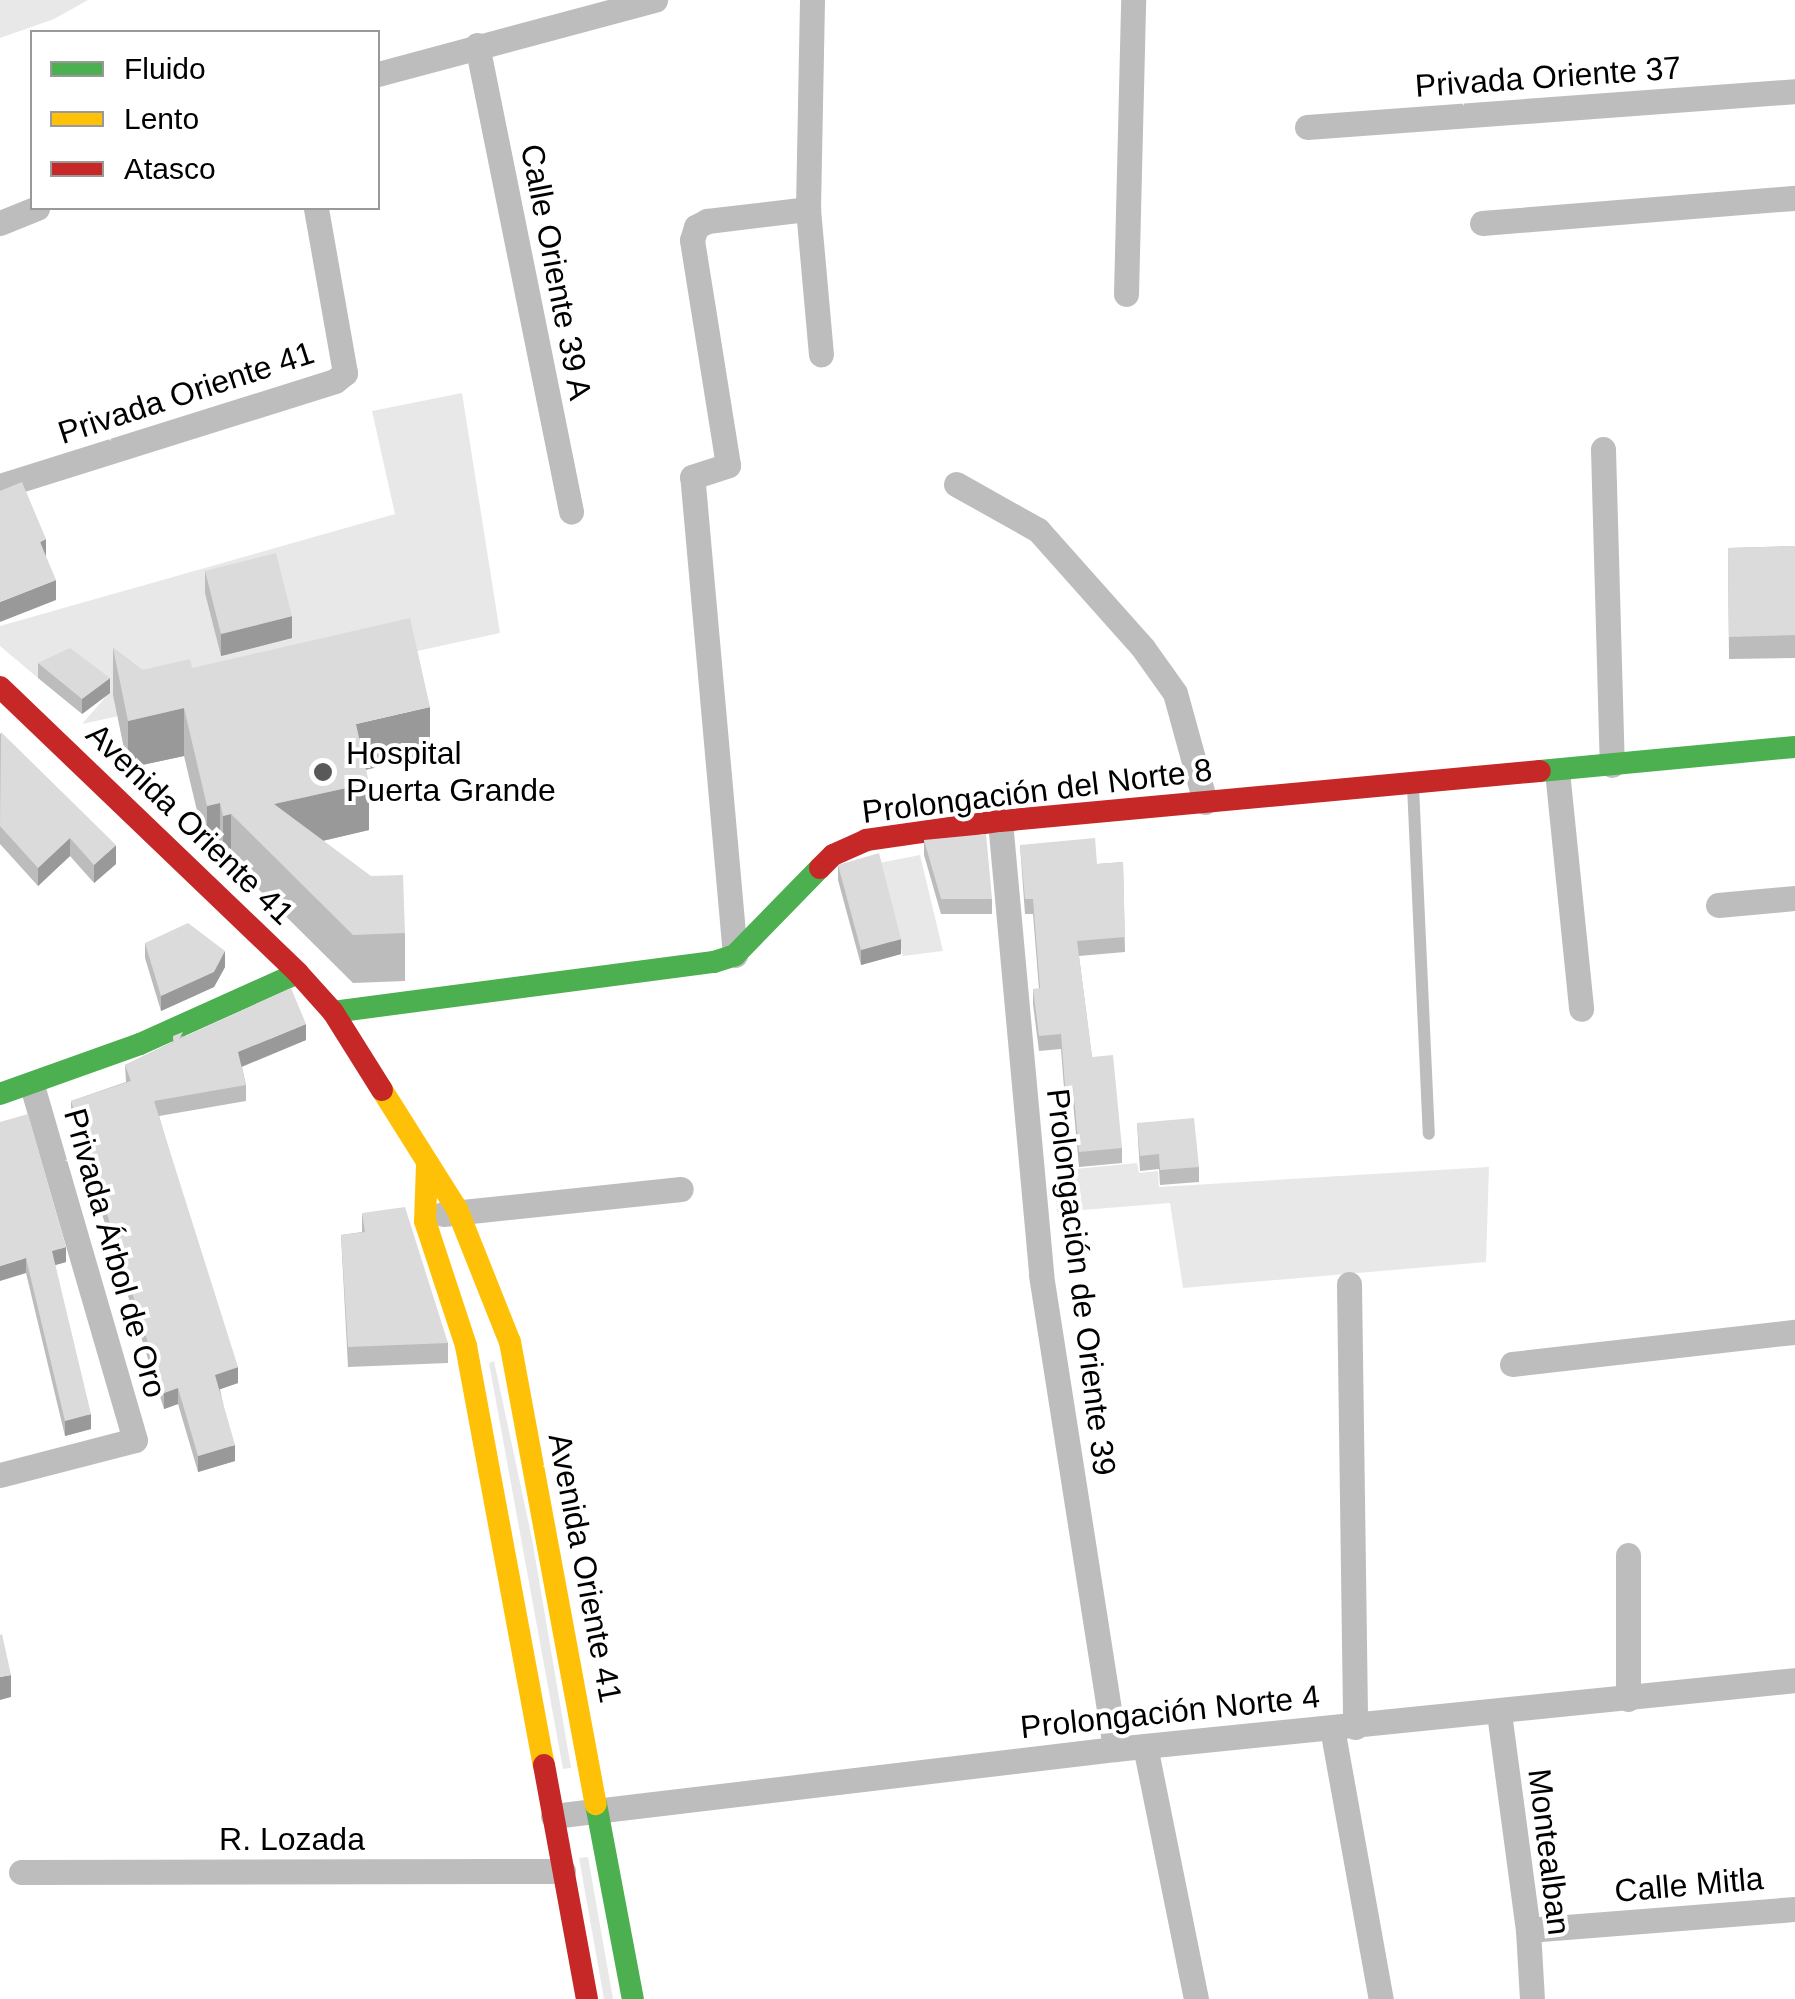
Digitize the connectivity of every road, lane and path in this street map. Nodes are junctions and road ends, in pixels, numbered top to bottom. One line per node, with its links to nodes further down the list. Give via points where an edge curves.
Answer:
1 (656, 0): 4 (street)
2 (812, 0): 9 (street)
3 (1134, 0): 14 (street)
4 (477, 45): 5 (street); 19 (street, Calle Oriente 39 A)
5 (380, 73)
6 (1795, 91): 7 (street, Privada Oriente 37)
7 (1307, 128)
8 (1795, 198): 12 (street)
9 (808, 209): 15 (street); 29 (street, via 707,221 692,240 728,465 692,476)
10 (32, 210): 13 (street)
11 (316, 210): 18 (street, Privada Oriente 41, via 345,373)
12 (1482, 222)
13 (0, 223)
14 (1126, 294)
15 (821, 354)
16 (1602, 449): 22 (street)
17 (956, 484): 25 (street, via 1038,530 1144,648 1175,693)
18 (0, 486)
19 (571, 512)
20 (0, 686): 30 (street, Avenida Oriente 41)
21 (1795, 746): 22 (street, Prolongación del Norte 8)
22 (1612, 765): 23 (street, Prolongación del Norte 8)
23 (1557, 771): 24 (street, Prolongación del Norte 8); 31 (street)
24 (1413, 783): 25 (street, Prolongación del Norte 8); 35 (lane)
25 (1205, 802): 26 (street, Prolongación del Norte 8)
26 (1000, 822): 29 (street, Prolongación del Norte 8, via 866,840 833,855); 50 (street, Prolongación de Oriente 39, via 1041,1275)
27 (1795, 898): 28 (street)
28 (1718, 906)
29 (734, 955): 32 (street, via 624,976)
30 (298, 973): 32 (street, Avenida Oriente 41); 33 (street)
31 (1582, 1008)
32 (333, 1012): 36 (street, Avenida Oriente 41)
33 (32, 1085): 34 (street); 43 (street, Privada Árbol de Oro, via 135,1440)
34 (0, 1094)
35 (1429, 1134)
36 (427, 1165): 38 (street, Avenida Oriente 41); 39 (street)
37 (681, 1189): 38 (street)
38 (457, 1210): 39 (street); 51 (street, Avenida Oriente 41, via 510,1342)
39 (425, 1221): 52 (street, via 466,1346)
40 (1348, 1284): 48 (street)
41 (1795, 1332): 42 (street)
42 (1512, 1364)
43 (0, 1474)
44 (1628, 1555): 46 (street)
45 (1795, 1680): 46 (street, Prolongación Norte 4)
46 (1628, 1699): 47 (street, Prolongación Norte 4)
47 (1499, 1713): 48 (street, Prolongación Norte 4); 56 (street, Montealban)
48 (1344, 1727): 49 (street, Prolongación Norte 4); 60 (street)
49 (1145, 1746): 50 (street, Prolongación Norte 4); 59 (street)
50 (1115, 1749): 51 (street, Prolongación Norte 4)
51 (596, 1808): 52 (street, Prolongación Norte 4); 58 (street, Avenida Oriente 41)
52 (553, 1816): 53 (street)
53 (563, 1871): 54 (street, R. Lozada); 57 (street)
54 (21, 1872)
55 (1795, 1909): 56 (street, Calle Mitla)
56 (1528, 1930): 61 (street, Montealban)
57 (587, 1999)
58 (633, 1999)
59 (1196, 1999)
60 (1381, 1999)
61 (1532, 1999)

